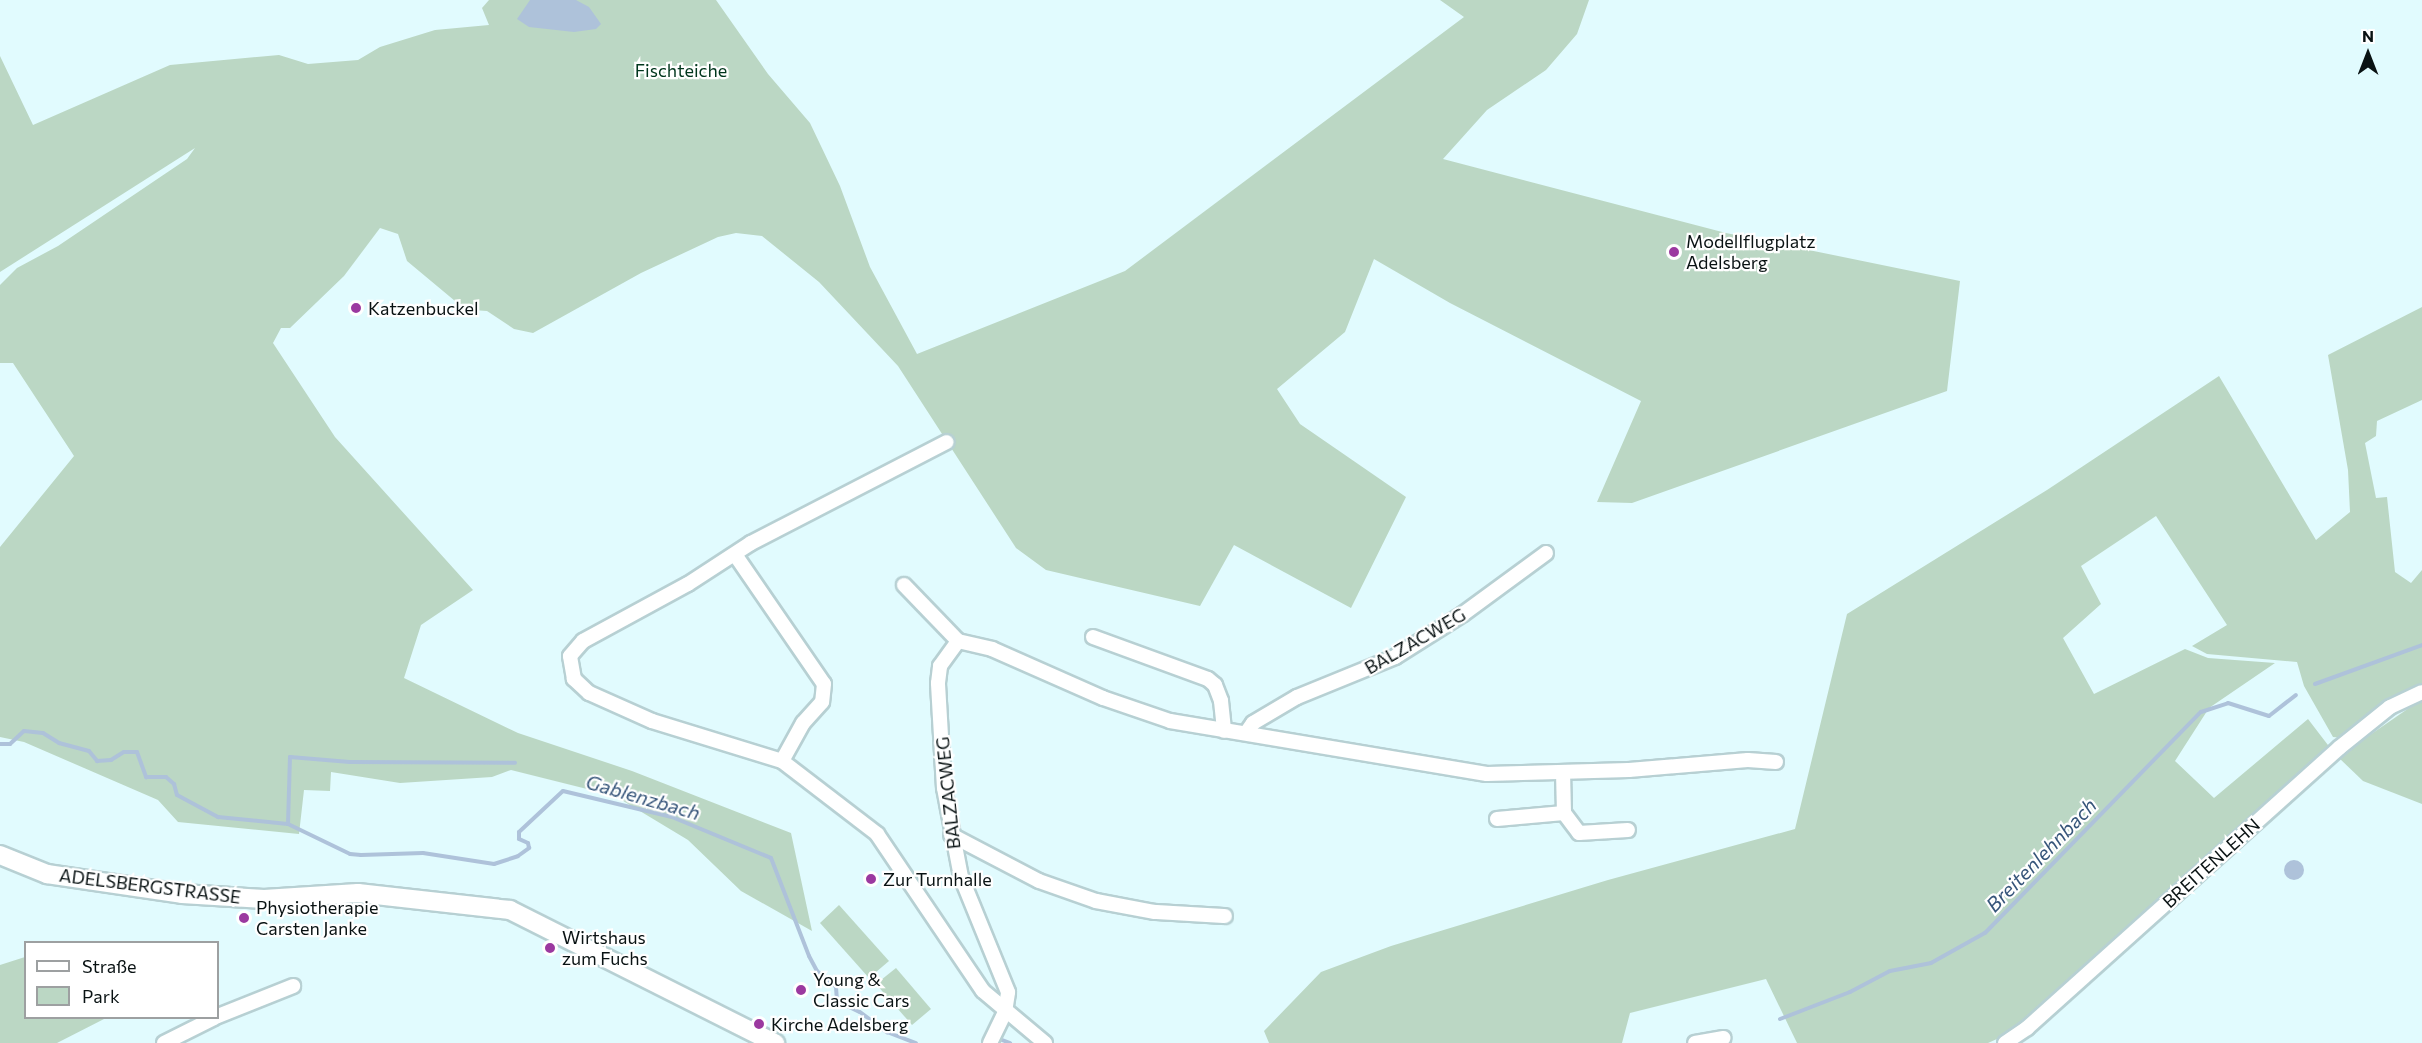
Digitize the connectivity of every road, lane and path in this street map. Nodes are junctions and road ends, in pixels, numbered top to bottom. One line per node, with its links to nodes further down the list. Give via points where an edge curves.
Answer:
1 (946, 442): 3 (street, via 839,495 751,543)
2 (1546, 553): 9 (street, BALZACWEG, via 1463,614 1395,657 1297,697 1253,723)
3 (736, 556): 10 (street, via 824,684 822,702 803,723); 10 (street, via 583,641 572,652 569,666 574,679 589,693 626,711)
4 (904, 585): 6 (street)
5 (1093, 637): 8 (street, via 1208,679 1221,701)
6 (958, 641): 8 (street, via 992,649 1139,712); 16 (street, BALZACWEG, via 940,666 938,683)
7 (2422, 692): 29 (street, BREITENLEHN, via 2390,707 2339,748 2027,1028)
8 (1224, 731): 9 (street)
9 (1246, 733): 12 (street, via 1487,774)
10 (782, 760): 20 (street, via 877,834 932,912 962,963)
11 (1776, 762): 12 (street, via 1748,759)
12 (1563, 773): 13 (street)
13 (1564, 813): 14 (street); 15 (street, via 1579,833)
14 (1497, 819)
15 (1628, 831)
16 (951, 835): 18 (street, via 1039,881 1087,898 1155,912); 20 (street, BALZACWEG, via 970,904 1006,985)
17 (0, 855): 25 (street, ADELSBERGSTRASSE, via 47,874 182,894 264,899 358,893 510,910 549,926)
18 (1225, 916)
19 (293, 986): 21 (street)
20 (1005, 1012): 26 (street, BALZACWEG); 27 (street)
21 (219, 1016)
22 (212, 1019): 24 (street)
23 (1724, 1038): 28 (street)
24 (164, 1043)
25 (775, 1043)
26 (990, 1043)
27 (1045, 1043)
28 (1695, 1043)
29 (2005, 1043)

